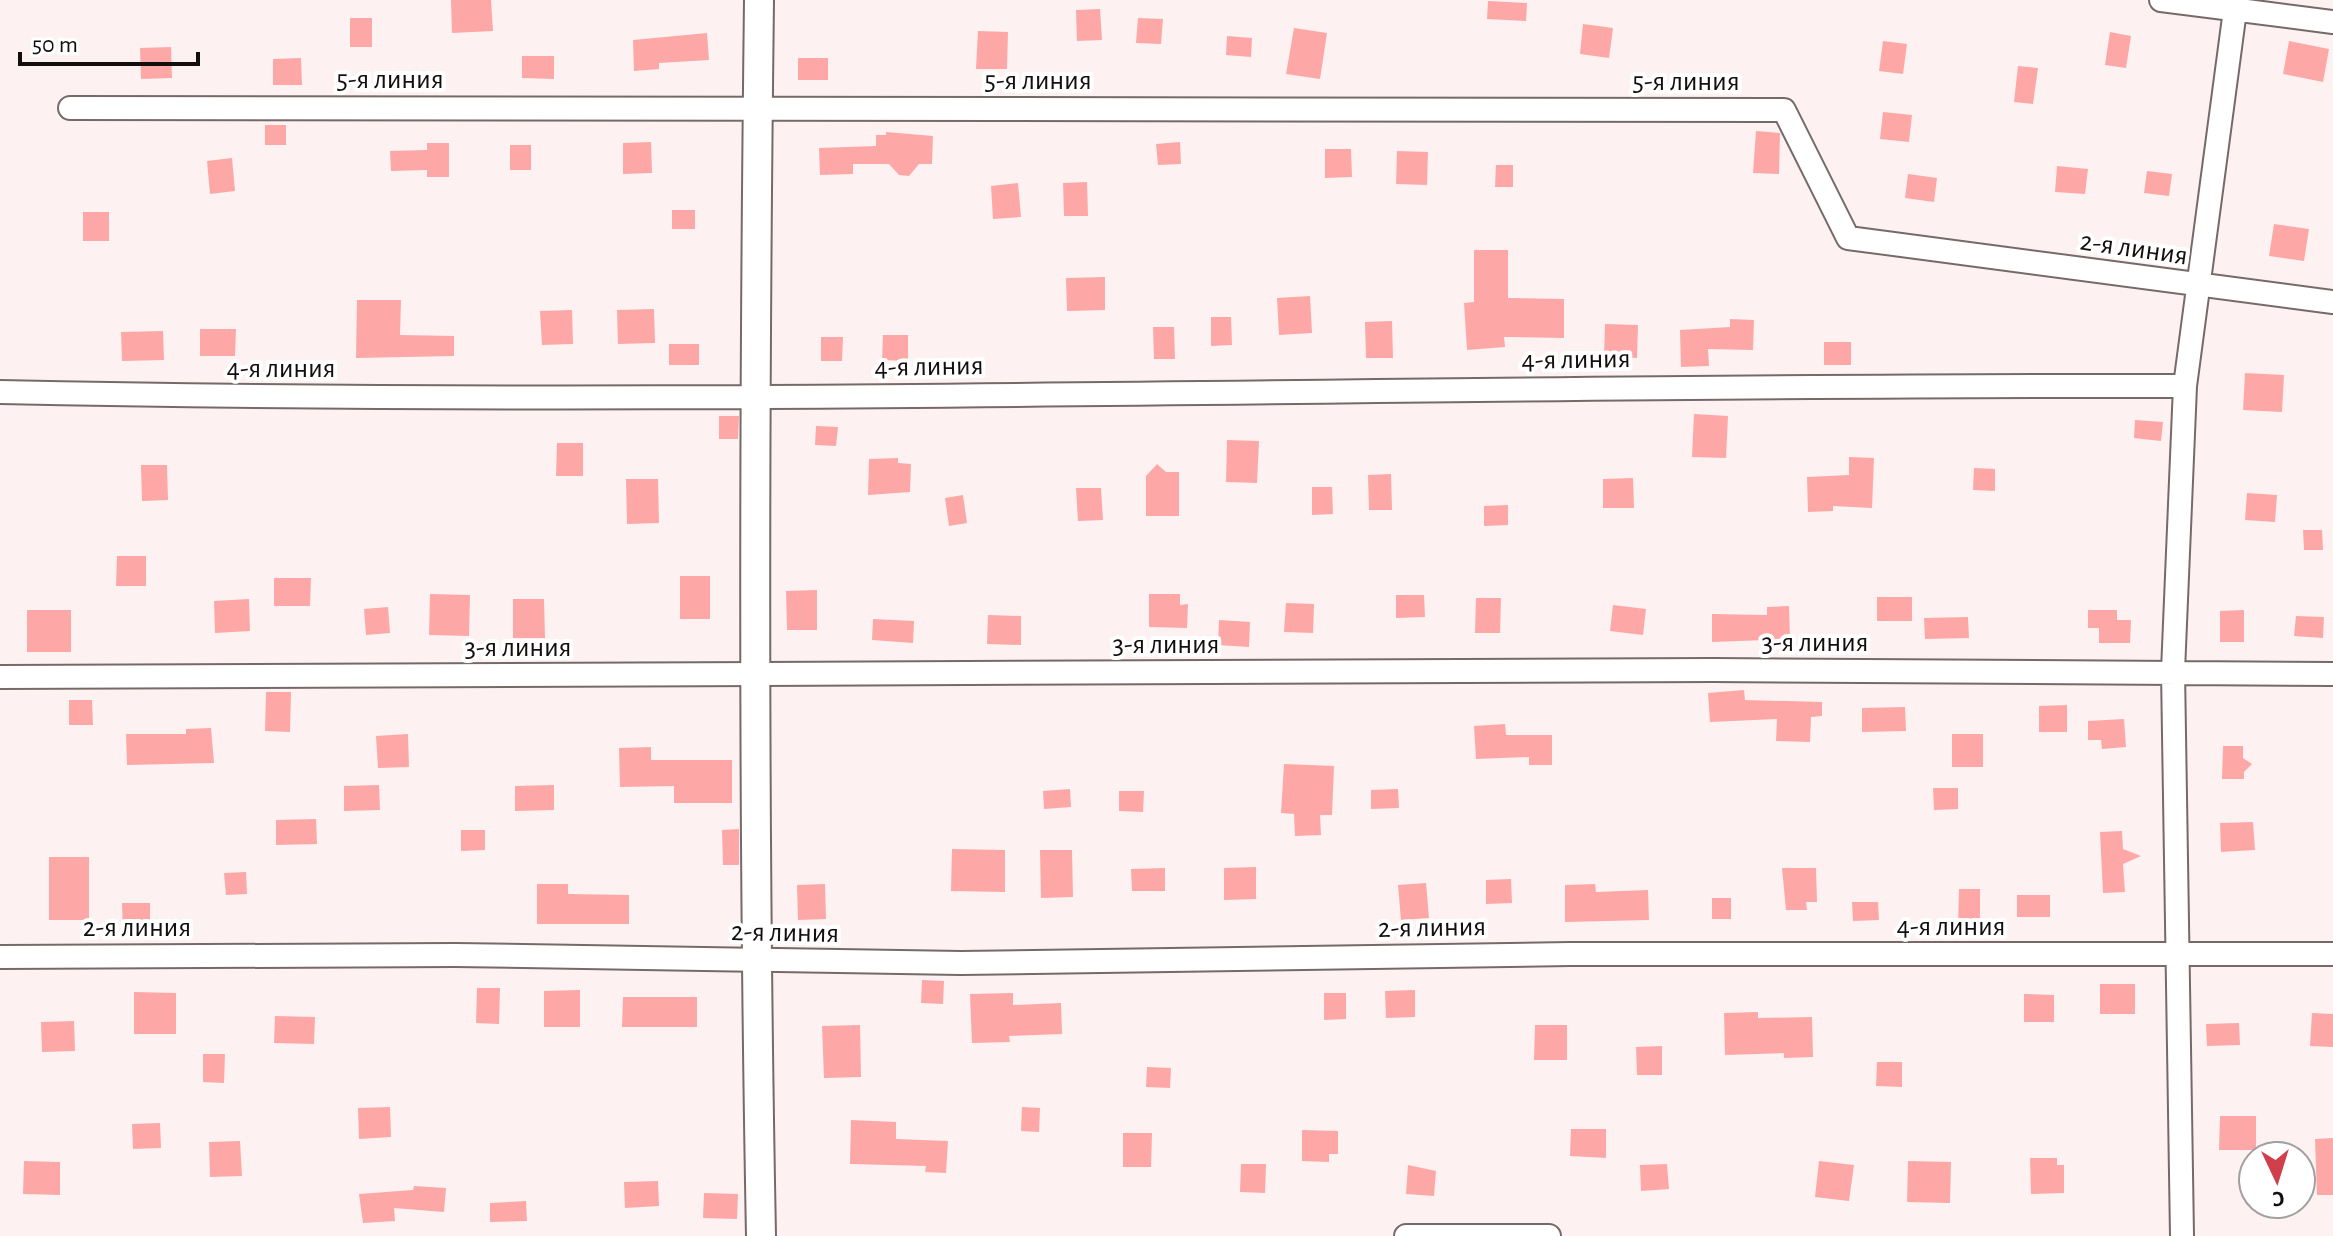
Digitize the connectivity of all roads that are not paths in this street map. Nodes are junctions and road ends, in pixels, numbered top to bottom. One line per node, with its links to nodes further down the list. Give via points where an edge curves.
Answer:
1 (759, 0): 6 (street)
2 (2161, 0): 3 (street)
3 (2235, 10): 4 (street); 8 (street)
4 (2333, 22)
5 (70, 108): 6 (street, 5-я линия)
6 (758, 108): 7 (street, 5-я линия, via 1784,110 1848,238); 12 (street)
7 (1926, 249): 8 (street, 2-я линия)
8 (2198, 286): 9 (street, 2-я линия); 10 (street)
9 (2333, 302)
10 (2185, 386): 12 (street, 4-я линия); 13 (street)
11 (0, 392): 12 (street, 4-я линия)
12 (755, 397): 15 (street)
13 (2173, 671): 14 (street, 3-я линия); 15 (street, 3-я линия); 18 (street)
14 (2333, 674)
15 (756, 675): 16 (street, 3-я линия); 21 (street)
16 (0, 677)
17 (1570, 954): 18 (street, 4-я линия); 21 (street, 2-я линия)
18 (2175, 954): 19 (street, 4-я линия); 26 (street)
19 (2333, 954)
20 (0, 957): 21 (street, 2-я линия, via 455,955)
21 (756, 961): 23 (street)
22 (1490, 1235): 24 (street); 25 (street)
23 (761, 1236)
24 (1406, 1236)
25 (1549, 1236)
26 (2182, 1236)

